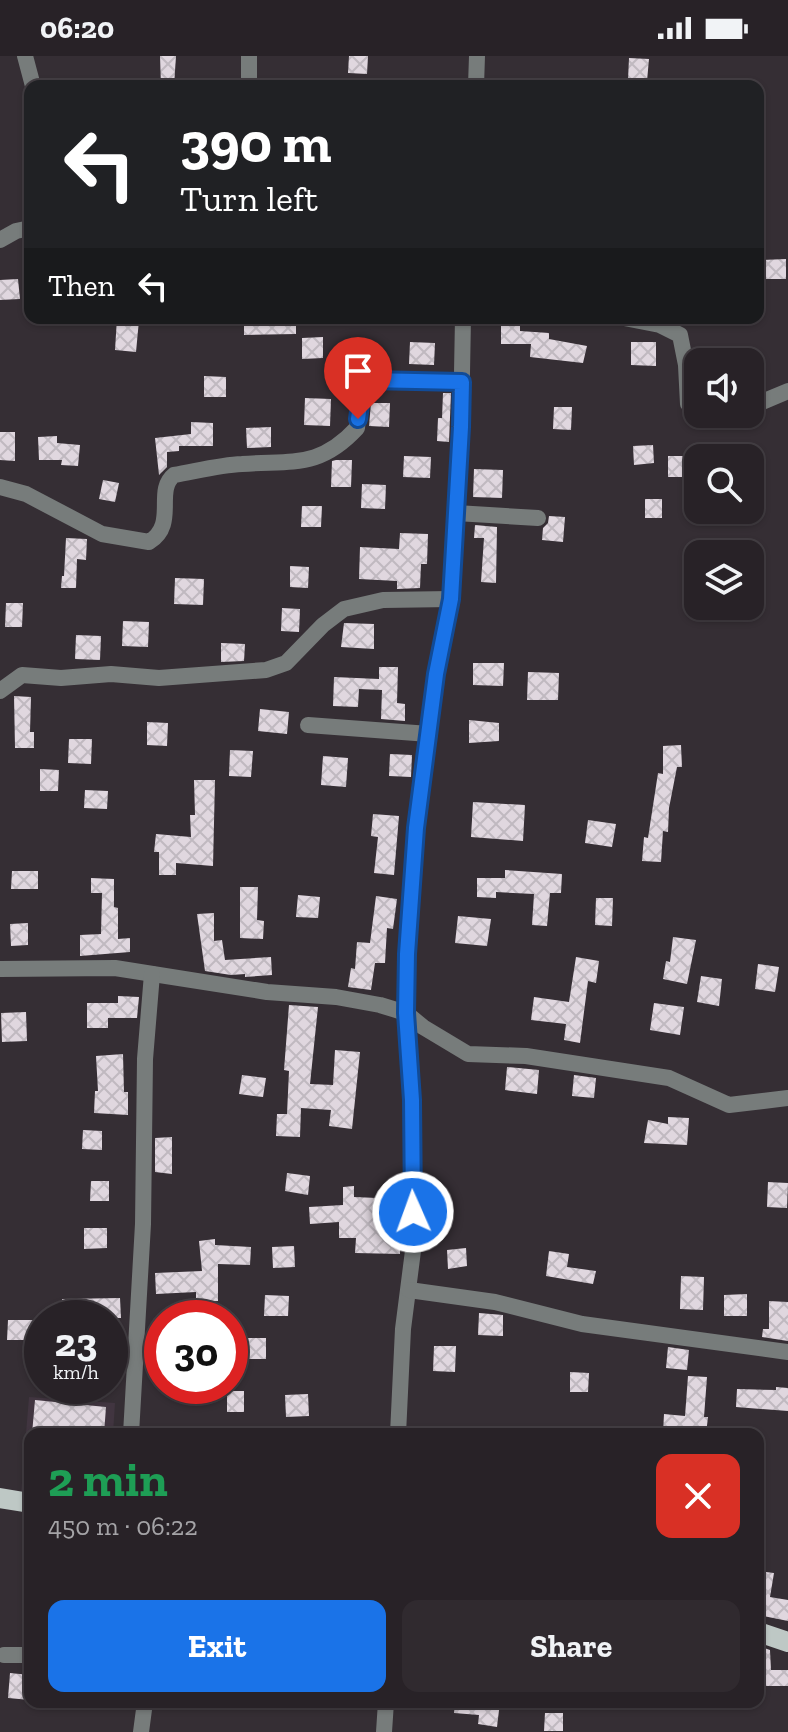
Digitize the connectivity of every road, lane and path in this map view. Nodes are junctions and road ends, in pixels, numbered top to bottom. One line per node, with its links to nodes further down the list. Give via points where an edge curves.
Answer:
1 (25, 56): 4 (street)
2 (249, 56): 5 (street)
3 (477, 56): 6 (street)
4 (31, 80)
5 (249, 80)
6 (476, 80)
7 (24, 229): 8 (street)
8 (0, 240)
9 (463, 324): 12 (street)
10 (655, 324): 11 (street, via 680,335)
11 (684, 355)
12 (462, 382): 15 (street, via 369,380 361,388 357,428 331,450 304,462 240,464 174,475 166,490 163,529 149,542 102,534 26,494); 16 (street)
13 (788, 391): 14 (street)
14 (764, 401)
15 (0, 487)
16 (456, 513): 17 (street); 18 (street)
17 (538, 518)
18 (451, 599): 19 (street, via 383,600 344,609 286,663 266,670 159,678 22,675); 21 (street)
19 (0, 691)
20 (308, 725): 21 (street)
21 (429, 734): 24 (street, via 415,842)
22 (0, 969): 23 (street, via 115,968)
23 (152, 974): 24 (street, via 336,997); 28 (street)
24 (406, 1013): 25 (street, via 468,1054 526,1056 669,1078 729,1105); 26 (street, via 414,1243)
25 (788, 1098)
26 (409, 1290): 27 (street, via 495,1302 582,1324); 29 (street)
27 (788, 1352)
28 (131, 1428)
29 (398, 1428)
30 (0, 1498): 31 (main road)
31 (24, 1502)
32 (764, 1634): 33 (main road)
33 (788, 1642)
34 (4, 1655): 35 (street)
35 (24, 1655)
36 (144, 1708): 38 (street)
37 (386, 1708): 39 (street)
38 (141, 1732)
39 (384, 1732)

